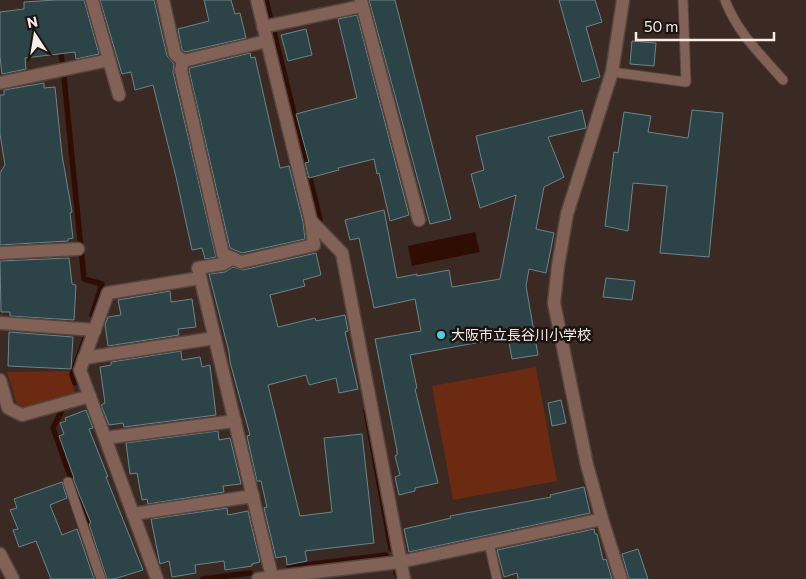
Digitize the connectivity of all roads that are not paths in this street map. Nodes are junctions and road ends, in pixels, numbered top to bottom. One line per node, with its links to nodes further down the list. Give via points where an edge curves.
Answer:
1 (92, 0): 10 (street)
2 (163, 0): 11 (street, via 175,54)
3 (256, 0): 8 (street)
4 (623, 0): 12 (street)
5 (683, 0): 12 (lane, via 686,82)
6 (726, 0): 13 (lane, via 731,15 745,36)
7 (362, 3): 8 (street); 16 (street)
8 (269, 26): 9 (street)
9 (267, 41): 11 (street); 17 (street)
10 (109, 60): 14 (street); 15 (street)
11 (184, 61): 20 (street, via 181,70 223,254)
12 (612, 72): 33 (street, via 567,214 554,303)
13 (784, 80)
14 (0, 83)
15 (119, 95)
16 (419, 220)
17 (311, 221): 20 (street, via 314,245 241,262); 36 (street, via 342,253)
18 (78, 249): 19 (street)
19 (0, 253)
20 (232, 258): 21 (street, via 223,264 198,268)
21 (200, 278): 23 (street, via 108,293); 24 (street)
22 (0, 323): 23 (street)
23 (95, 330): 25 (street)
24 (215, 338): 25 (street); 28 (street)
25 (84, 358): 27 (street, via 80,370)
26 (0, 380): 27 (street, via 8,408 22,415)
27 (90, 396): 29 (street)
28 (234, 422): 29 (street); 31 (street)
29 (105, 438): 32 (street)
30 (68, 482): 39 (lane)
31 (252, 496): 32 (street); 37 (street)
32 (133, 514): 40 (street)
33 (602, 519): 34 (street); 44 (street)
34 (489, 543): 36 (street); 43 (lane)
35 (0, 554): 38 (street)
36 (400, 562): 37 (street); 42 (street)
37 (272, 577): 41 (street)
38 (13, 579)
39 (101, 579)
40 (158, 579)
41 (258, 579)
42 (404, 579)
43 (497, 579)
44 (621, 579)

